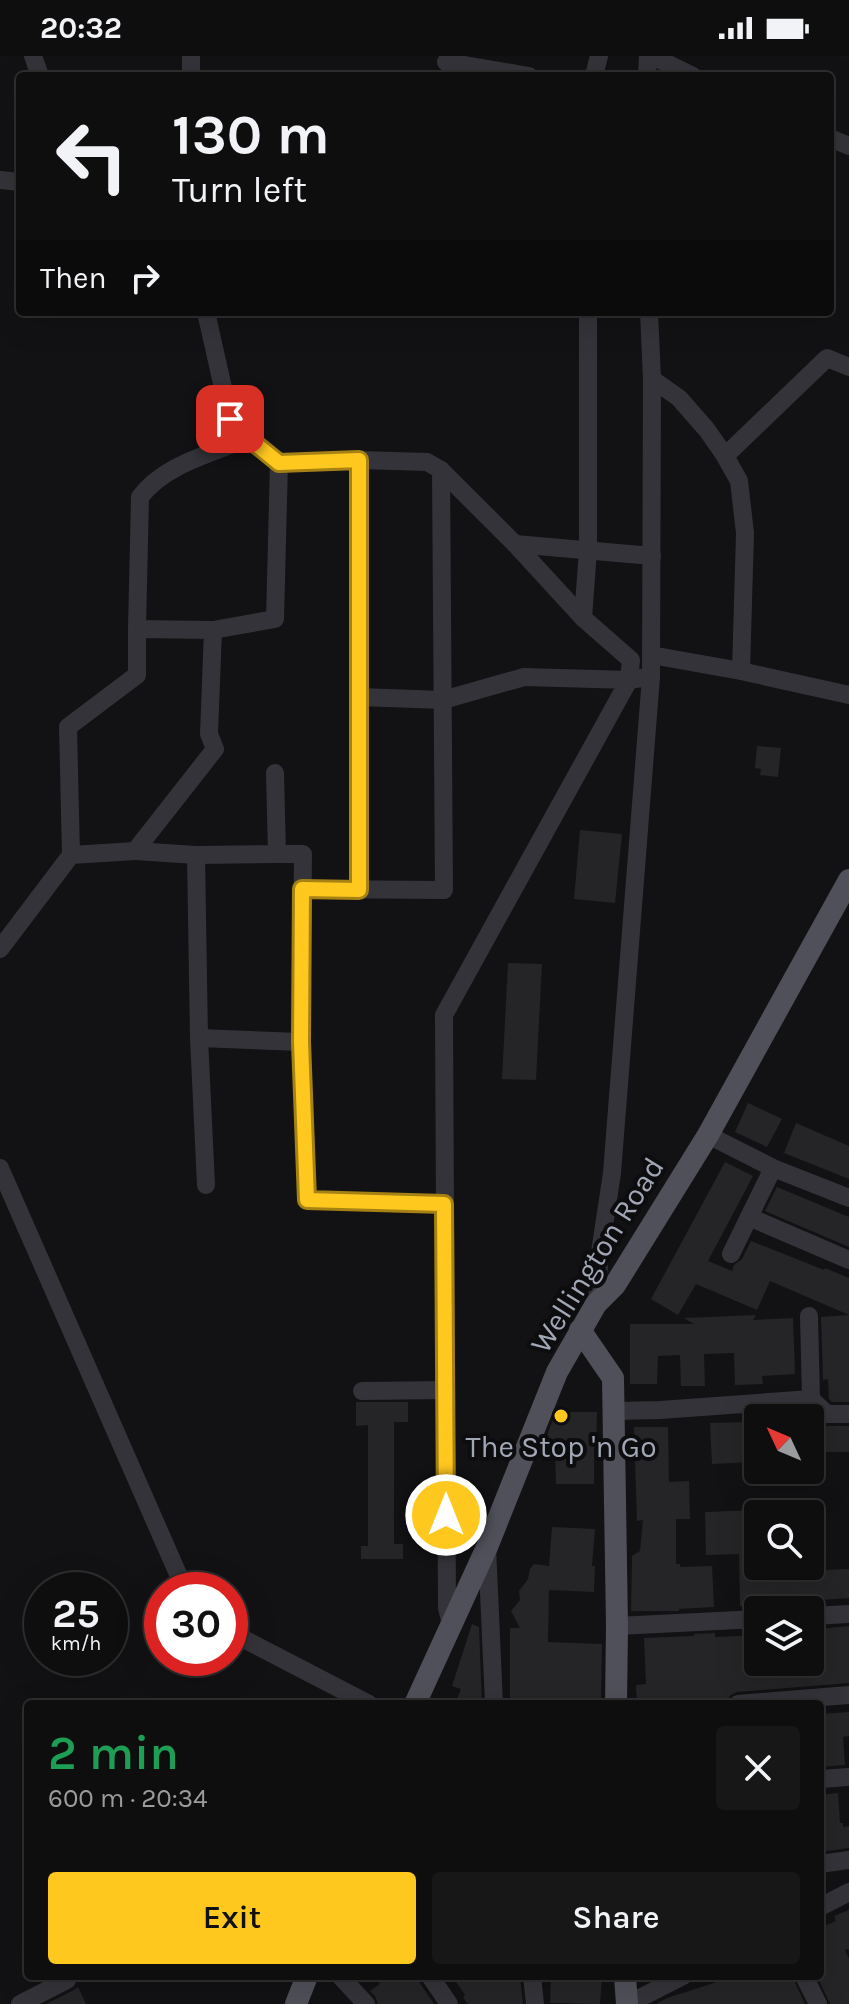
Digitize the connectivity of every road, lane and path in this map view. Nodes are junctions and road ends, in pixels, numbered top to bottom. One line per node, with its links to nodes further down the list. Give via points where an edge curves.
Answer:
1 (650, 56): 4 (street)
2 (446, 65): 3 (street)
3 (499, 72)
4 (684, 72)
5 (207, 316): 10 (street)
6 (588, 316): 16 (street)
7 (649, 316): 9 (street)
8 (849, 367): 11 (street, via 827,358)
9 (652, 379): 11 (street, via 679,398); 17 (street)
10 (230, 419): 13 (street); 19 (street, via 233,444 177,467 140,497)
11 (725, 456): 22 (street, via 739,481 745,533)
12 (359, 460): 13 (street); 14 (street, via 427,462); 26 (street)
13 (279, 463): 20 (street, via 275,619)
14 (441, 470): 15 (street); 27 (street)
15 (515, 544): 16 (street); 18 (street)
16 (588, 550): 17 (street); 18 (street)
17 (652, 556): 21 (street)
18 (583, 618): 24 (street, via 631,660)
19 (137, 629): 20 (street); 31 (street, via 137,675 68,727)
20 (213, 630): 29 (street, via 209,734 215,749)
21 (651, 655): 22 (street); 23 (street)
22 (741, 671): 25 (street)
23 (651, 677): 24 (street); 48 (street, via 612,1173)
24 (629, 680): 27 (street, via 524,677); 44 (street, via 444,1015)
25 (849, 695)
26 (359, 697): 27 (street); 35 (street)
27 (443, 700): 35 (street, via 444,890)
28 (275, 773): 30 (street)
29 (135, 851): 31 (street); 32 (street)
30 (277, 854): 32 (street); 34 (street, via 303,854)
31 (71, 855): 36 (street)
32 (196, 855): 37 (street)
33 (849, 881): 39 (main road, Wellington Road)
34 (302, 889): 35 (street); 38 (street)
35 (359, 890)
36 (0, 949)
37 (199, 1038): 38 (street); 42 (street)
38 (301, 1042): 44 (street, via 307,1200)
39 (708, 1135): 41 (street); 48 (main road, Wellington Road, via 615,1285)
40 (0, 1168): 57 (street)
41 (773, 1168): 43 (street); 45 (street)
42 (206, 1185)
43 (849, 1198)
44 (444, 1204): 51 (street)
45 (749, 1217): 46 (street); 47 (street)
46 (731, 1254)
47 (849, 1260)
48 (596, 1304): 50 (main road, Wellington Road)
49 (809, 1316): 53 (street)
50 (580, 1330): 54 (main road, via 613,1378); 56 (main road, Wellington Road, via 557,1372)
51 (446, 1390): 52 (street); 61 (street)
52 (362, 1391)
53 (811, 1399): 54 (street); 55 (street, via 827,1414)
54 (614, 1411): 62 (main road)
55 (849, 1414)
56 (487, 1547): 61 (main road, Wellington Road); 67 (street)
57 (177, 1572)
58 (849, 1614): 59 (street)
59 (824, 1615)
60 (744, 1620): 62 (street)
61 (451, 1624): 66 (main road, Wellington Road)
62 (617, 1626): 68 (main road)
63 (248, 1641): 65 (street)
64 (849, 1695): 69 (street)
65 (361, 1700)
66 (417, 1700)
67 (494, 1700)
68 (616, 1700)
69 (787, 1700)
70 (849, 1777): 71 (street)
71 (824, 1779)
72 (849, 1860): 73 (street)
73 (824, 1863)
74 (849, 1892): 75 (street)
75 (824, 1905)
76 (67, 1980): 84 (street)
77 (305, 1980): 85 (main road)
78 (344, 1980): 86 (street)
79 (433, 1980): 87 (street)
80 (532, 1980): 88 (street)
81 (625, 1980): 89 (main road)
82 (675, 1980): 89 (street)
83 (806, 1980): 90 (street)
84 (20, 2004)
85 (296, 2004)
86 (366, 2004)
87 (449, 2004)
88 (535, 2004)
89 (627, 2004)
90 (818, 2004)

